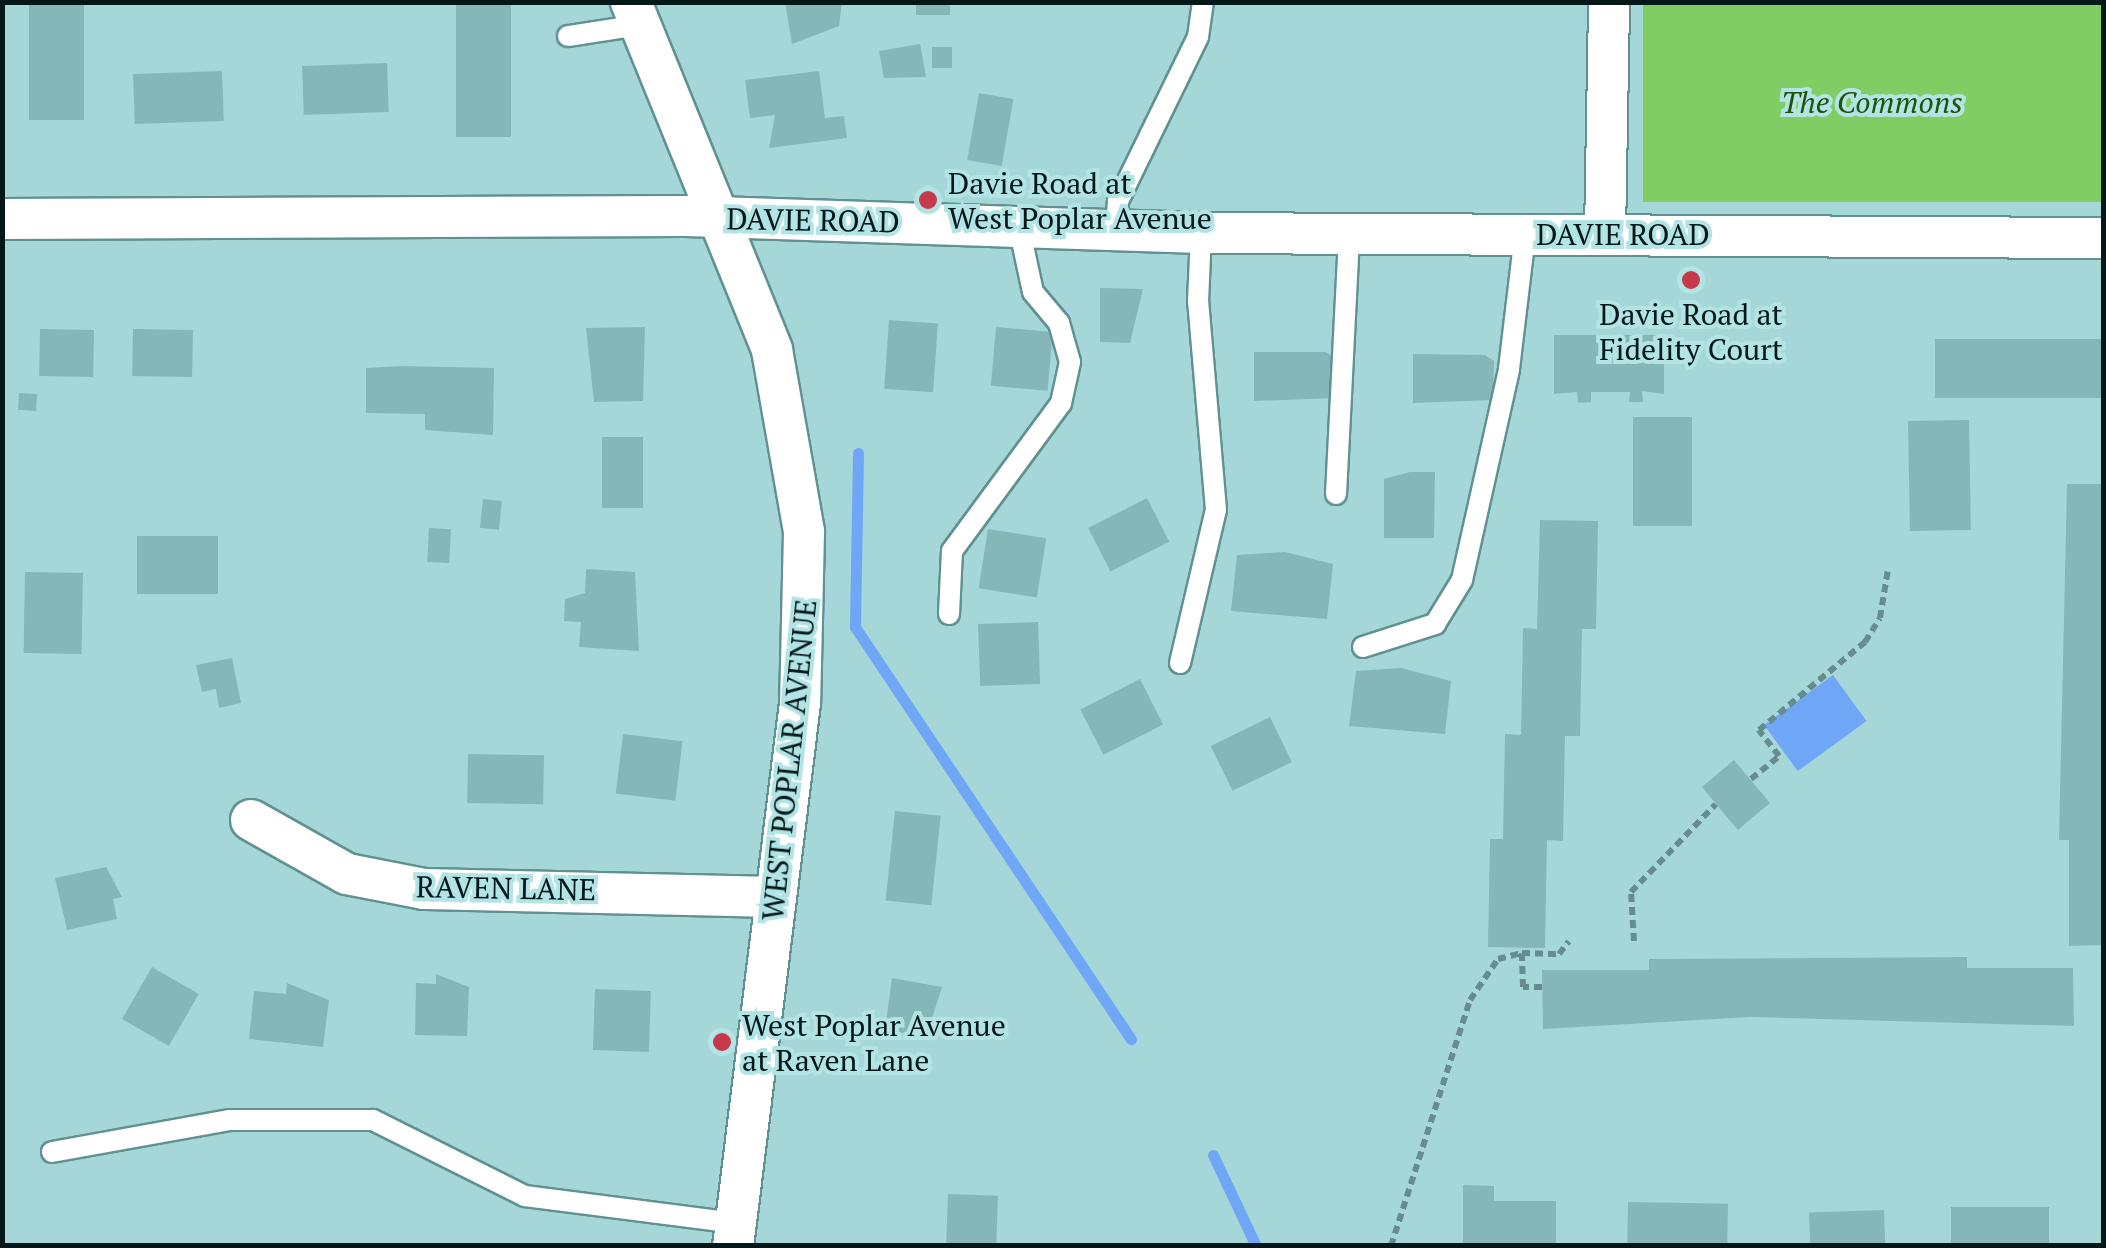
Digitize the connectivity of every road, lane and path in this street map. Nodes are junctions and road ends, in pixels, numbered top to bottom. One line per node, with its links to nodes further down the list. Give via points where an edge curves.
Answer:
1 (1203, 2): 8 (lane, via 1198,37 1118,200)
2 (1608, 2): 12 (street)
3 (636, 14): 4 (lane); 6 (street, WEST POPLAR AVENUE)
4 (568, 36)
5 (2, 219): 6 (street, DAVIE ROAD)
6 (724, 220): 7 (street, DAVIE ROAD); 22 (street, WEST POPLAR AVENUE, via 772,350 804,532 804,661)
7 (1019, 226): 8 (street, DAVIE ROAD); 16 (lane, via 1033,292 1059,323 1070,362 1061,403 952,550)
8 (1116, 230): 9 (street, DAVIE ROAD)
9 (1201, 232): 10 (street, DAVIE ROAD); 18 (lane, via 1198,302 1216,510)
10 (1349, 233): 11 (street, DAVIE ROAD); 14 (lane)
11 (1525, 234): 12 (street, DAVIE ROAD); 17 (lane, via 1512,352 1462,580 1435,624)
12 (1605, 235): 13 (street, DAVIE ROAD)
13 (2104, 238)
14 (1336, 494)
15 (1888, 569): 19 (path, via 1880,618 1865,642 1759,730 1779,756)
16 (950, 614)
17 (1363, 647)
18 (1180, 664)
19 (1750, 780)
20 (1716, 804): 23 (path, via 1631,892)
21 (251, 820): 22 (street, RAVEN LANE, via 332,868 424,889)
22 (776, 897): 28 (street, WEST POPLAR AVENUE)
23 (1634, 940)
24 (1569, 941): 25 (path, via 1559,954)
25 (1522, 954): 26 (path, via 1523,987); 29 (path, via 1498,960 1470,1000)
26 (1542, 987)
27 (52, 1152): 28 (lane, via 230,1120 373,1120 525,1196)
28 (734, 1234)
29 (1391, 1246)

